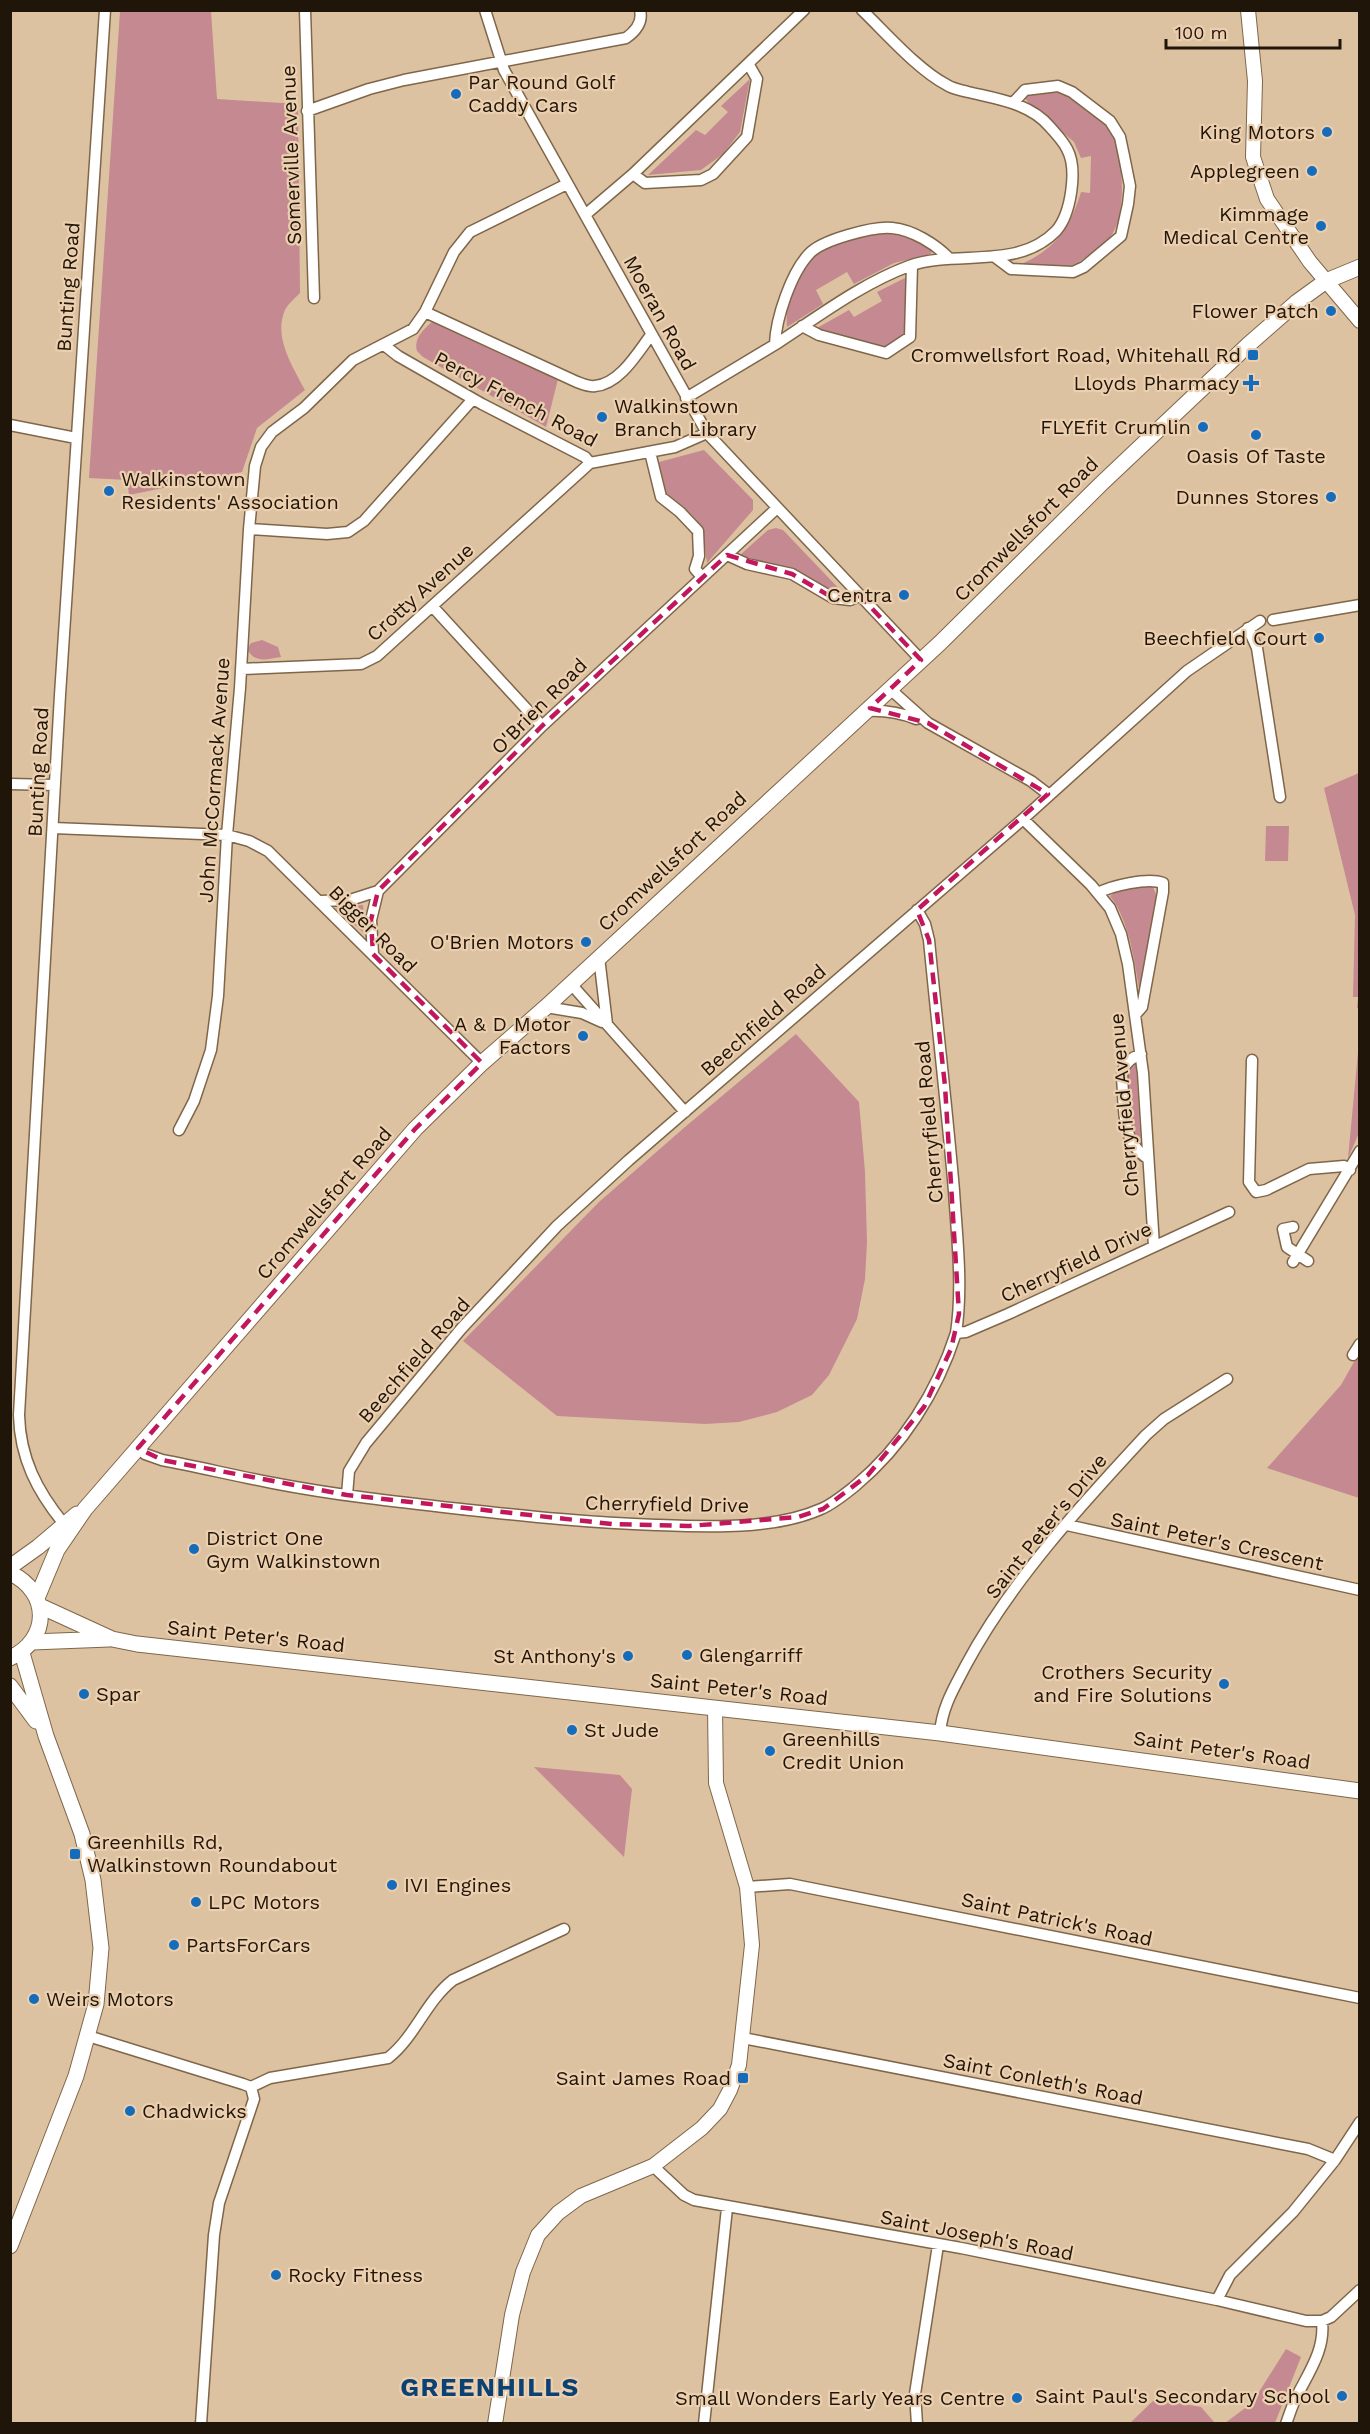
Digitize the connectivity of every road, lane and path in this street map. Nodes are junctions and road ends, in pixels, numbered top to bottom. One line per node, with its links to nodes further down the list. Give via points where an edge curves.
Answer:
1 (105, 10): 31 (street, Bunting Road)
2 (305, 10): 11 (street, Somerville Avenue)
3 (485, 10): 8 (street, Moeran Road)
4 (640, 10): 8 (street, via 635,31 626,38)
5 (804, 10): 9 (street)
6 (861, 10): 10 (street, via 934,78 949,87)
7 (1248, 10): 19 (street, via 1255,81 1253,157 1267,199)
8 (501, 63): 11 (street, via 396,82); 13 (street, Moeran Road)
9 (749, 64): 12 (street); 12 (street, via 757,79 747,136 713,174 701,180 645,183)
10 (1013, 104): 15 (street, via 1030,110 1048,125 1067,149 1072,188 1057,230 1038,245 1011,256); 15 (street, via 1025,90 1058,86 1110,121 1120,137 1130,186 1128,204 1121,236 1073,272 1011,269)
11 (307, 111): 20 (street, Somerville Avenue)
12 (633, 174): 14 (street)
13 (567, 184): 14 (street, Moeran Road); 21 (street, via 470,232 454,252)
14 (585, 216): 24 (street, Moeran Road)
15 (995, 257): 16 (street)
16 (949, 258): 17 (street); 25 (street, via 920,237 892,228 836,238 819,246 809,253 795,274)
17 (912, 265): 23 (street, via 882,277); 23 (street, via 910,337 886,353 819,335)
18 (1359, 267): 19 (main road, Cromwellsfort Road)
19 (1326, 281): 22 (street); 44 (main road, Cromwellsfort Road, via 1248,345)
20 (314, 298)
21 (425, 312): 24 (street, via 592,387 603,385 622,371); 26 (street, via 413,329)
22 (1359, 321)
23 (802, 326): 25 (street)
24 (651, 335): 27 (street, Moeran Road)
25 (775, 344): 27 (street)
26 (384, 345): 28 (street, Percy French Road); 35 (street, John McCormack Avenue, via 353,360 304,408 272,432 261,447 255,466)
27 (686, 398): 30 (street, Moeran Road)
28 (473, 399): 33 (street, Percy French Road); 35 (street, via 364,521 348,532)
29 (10, 425): 31 (street)
30 (707, 433): 32 (street, Percy French Road, via 675,447); 34 (street, Moeran Road)
31 (76, 438): 51 (street, Bunting Road)
32 (650, 452): 33 (street, Percy French Road); 37 (street, via 661,497 698,531 695,569)
33 (590, 463): 40 (street, Crotty Avenue)
34 (776, 509): 36 (street, O'Brien Road); 38 (street, Moeran Road)
35 (249, 529): 45 (street, John McCormack Avenue)
36 (727, 555): 37 (street, O'Brien Road); 38 (street, via 747,564 792,574 833,598 850,600)
37 (702, 577): 49 (street, O'Brien Road)
38 (860, 596): 44 (street, Moeran Road)
39 (1359, 605): 41 (street)
40 (432, 606): 45 (street, Crotty Avenue, via 377,656 361,664); 49 (street)
41 (1273, 620)
42 (1260, 621): 43 (street, Beechfield Road)
43 (1248, 628): 52 (street, Beechfield Road, via 1187,671); 53 (street, via 1257,648)
44 (921, 660): 46 (main road, Cromwellsfort Road)
45 (241, 669): 56 (street, John McCormack Avenue)
46 (890, 689): 47 (main road, Cromwellsfort Road); 48 (street)
47 (866, 711): 48 (street, via 900,712); 62 (main road, Cromwellsfort Road)
48 (927, 723): 52 (street)
49 (542, 726): 57 (street, O'Brien Road)
50 (10, 784): 51 (street)
51 (55, 785): 55 (street, Bunting Road)
52 (1048, 794): 54 (street, Beechfield Road)
53 (1280, 797)
54 (1023, 819): 58 (street, Cherryfield Avenue); 60 (street, Beechfield Road)
55 (53, 828): 56 (street, Bigger Road); 87 (street, Bunting Road, via 19,1415 22,1446 34,1481)
56 (227, 835): 59 (street, Bigger Road, via 268,851); 71 (street, John McCormack Avenue, via 211,1050 194,1101)
57 (378, 891): 59 (street, via 350,900); 61 (street, via 371,920)
58 (1098, 893): 65 (street, Cherryfield Avenue, via 1110,908 1121,934); 65 (street, via 1141,882 1163,883 1142,1007)
59 (320, 902): 61 (street, Bigger Road)
60 (917, 910): 70 (street, Beechfield Road); 80 (street, Cherryfield Road, via 929,940 945,1086 958,1257)
61 (373, 954): 69 (street, Bigger Road)
62 (599, 957): 63 (main road, Cromwellsfort Road); 66 (street)
63 (571, 984): 64 (main road, Cromwellsfort Road); 66 (street)
64 (546, 1007): 66 (street, via 582,1013); 69 (main road, Cromwellsfort Road)
65 (1135, 1015): 67 (street, Cherryfield Avenue)
66 (607, 1025): 70 (street)
67 (1141, 1054): 73 (street, Cherryfield Avenue); 73 (street, via 1130,1059 1123,1071 1125,1118 1131,1141)
68 (1252, 1060): 74 (street, via 1249,1182 1256,1192 1309,1169 1344,1166)
69 (482, 1063): 84 (main road, Cromwellsfort Road, via 415,1129)
70 (685, 1112): 85 (street, Beechfield Road, via 557,1226 461,1329 366,1443 349,1471)
71 (179, 1130)
72 (1359, 1151): 74 (street)
73 (1148, 1158): 77 (street, Cherryfield Avenue)
74 (1350, 1170): 78 (street)
75 (1229, 1212): 77 (street, Cherryfield Drive)
76 (1293, 1227): 78 (street, via 1284,1229 1287,1247)
77 (1154, 1246): 80 (street, Cherryfield Drive, via 1008,1314)
78 (1295, 1258): 79 (street)
79 (1308, 1261)
80 (956, 1333): 85 (street, Cherryfield Drive, via 924,1407 896,1445 843,1495 823,1509 798,1517 763,1523 690,1526 612,1524)
81 (1359, 1344): 82 (street)
82 (1353, 1355)
83 (1227, 1379): 88 (street, Saint Peter's Drive, via 1146,1435)
84 (138, 1448): 85 (street, Cherryfield Drive, via 162,1460); 86 (main road, Cromwellsfort Road)
85 (347, 1495)
86 (85, 1509): 87 (main road, Cromwellsfort Road); 92 (main road, Cromwellsfort Road, via 57,1550)
87 (64, 1524): 89 (main road, Cromwellsfort Road)
88 (1067, 1525): 91 (street, Saint Peter's Crescent); 97 (street, Saint Peter's Drive, via 1013,1588 973,1651 945,1704)
89 (10, 1567)
90 (10, 1573): 92 (main road, via 22,1579)
91 (1359, 1590)
92 (38, 1602): 93 (main road, Saint Peter's Road); 94 (main road, Cromwellsfort Road, via 38,1631)
93 (112, 1639): 94 (main road, Saint Peter's Road); 96 (main road, Saint Peter's Road)
94 (22, 1651): 98 (main road)
95 (10, 1686): 98 (main road)
96 (715, 1708): 97 (main road, Saint Peter's Road); 100 (street, via 716,1783)
97 (940, 1733): 99 (main road, Saint Peter's Road)
98 (46, 1736): 103 (main road, via 82,1834 99,1921 99,1975)
99 (1359, 1791)
100 (747, 1887): 102 (street, Saint Patrick's Road, via 790,1884); 104 (street, via 752,1945)
101 (564, 1929): 105 (street, via 453,1980 440,1990 398,2050 388,2058 270,2078)
102 (1359, 1998)
103 (88, 2036): 105 (street); 111 (main road, via 74,2083)
104 (743, 2038): 107 (street, Saint Conleth's Road, via 1308,2149); 108 (street, via 739,2065 720,2109)
105 (251, 2087): 115 (street, via 254,2098 219,2204 214,2235)
106 (1359, 2122): 107 (street)
107 (1335, 2160): 113 (street, via 1293,2211 1230,2275)
108 (653, 2166): 109 (street, Saint Joseph's Road, via 684,2195); 116 (street, via 581,2196 538,2235 512,2315)
109 (727, 2208): 110 (street, Saint Joseph's Road); 117 (street)
110 (938, 2245): 113 (street, Saint Joseph's Road); 118 (street, via 915,2394)
111 (10, 2246)
112 (1359, 2290): 114 (street)
113 (1217, 2300): 114 (street, Saint Joseph's Road, via 1306,2321)
114 (1322, 2321): 119 (street, via 1315,2362)
115 (201, 2424)
116 (495, 2424)
117 (704, 2424)
118 (917, 2424)
119 (1286, 2424)

